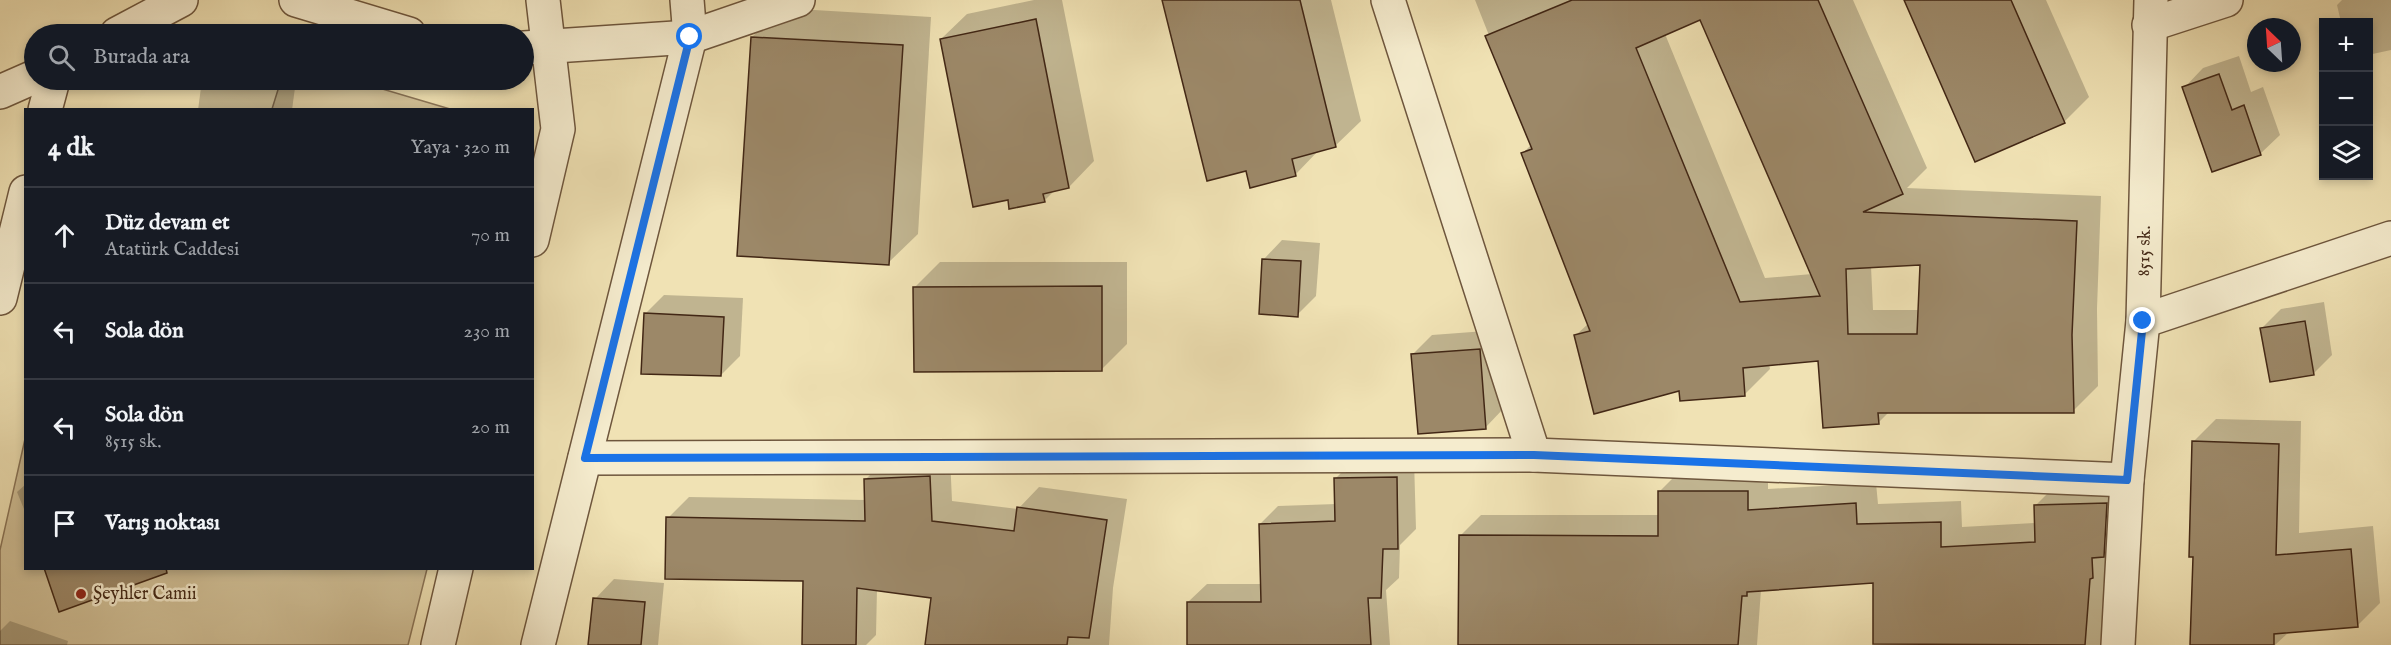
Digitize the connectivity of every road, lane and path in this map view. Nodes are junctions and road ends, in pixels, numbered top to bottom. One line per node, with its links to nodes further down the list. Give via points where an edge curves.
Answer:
1 (182, 0): 9 (street)
2 (297, 0): 10 (street)
3 (543, 0): 12 (street)
4 (687, 0): 11 (street)
5 (798, 0): 11 (street)
6 (1388, 0): 22 (street)
7 (2226, 0): 8 (street)
8 (2150, 13): 21 (street, 8515 sk.)
9 (136, 24)
10 (377, 24)
11 (690, 37): 12 (street); 23 (street)
12 (536, 47): 18 (street, via 558,129)
13 (24, 81): 15 (street)
14 (50, 90): 16 (street)
15 (0, 92)
16 (45, 108)
17 (24, 200): 20 (street)
18 (534, 231)
19 (2391, 238): 21 (street)
20 (0, 298)
21 (2143, 321): 24 (street, 8515 sk.)
22 (1534, 455): 23 (street); 24 (street)
23 (585, 458): 27 (street)
24 (2127, 480): 28 (street, 8515 sk.)
25 (456, 570): 26 (street)
26 (438, 645)
27 (538, 645)
28 (2118, 645)

